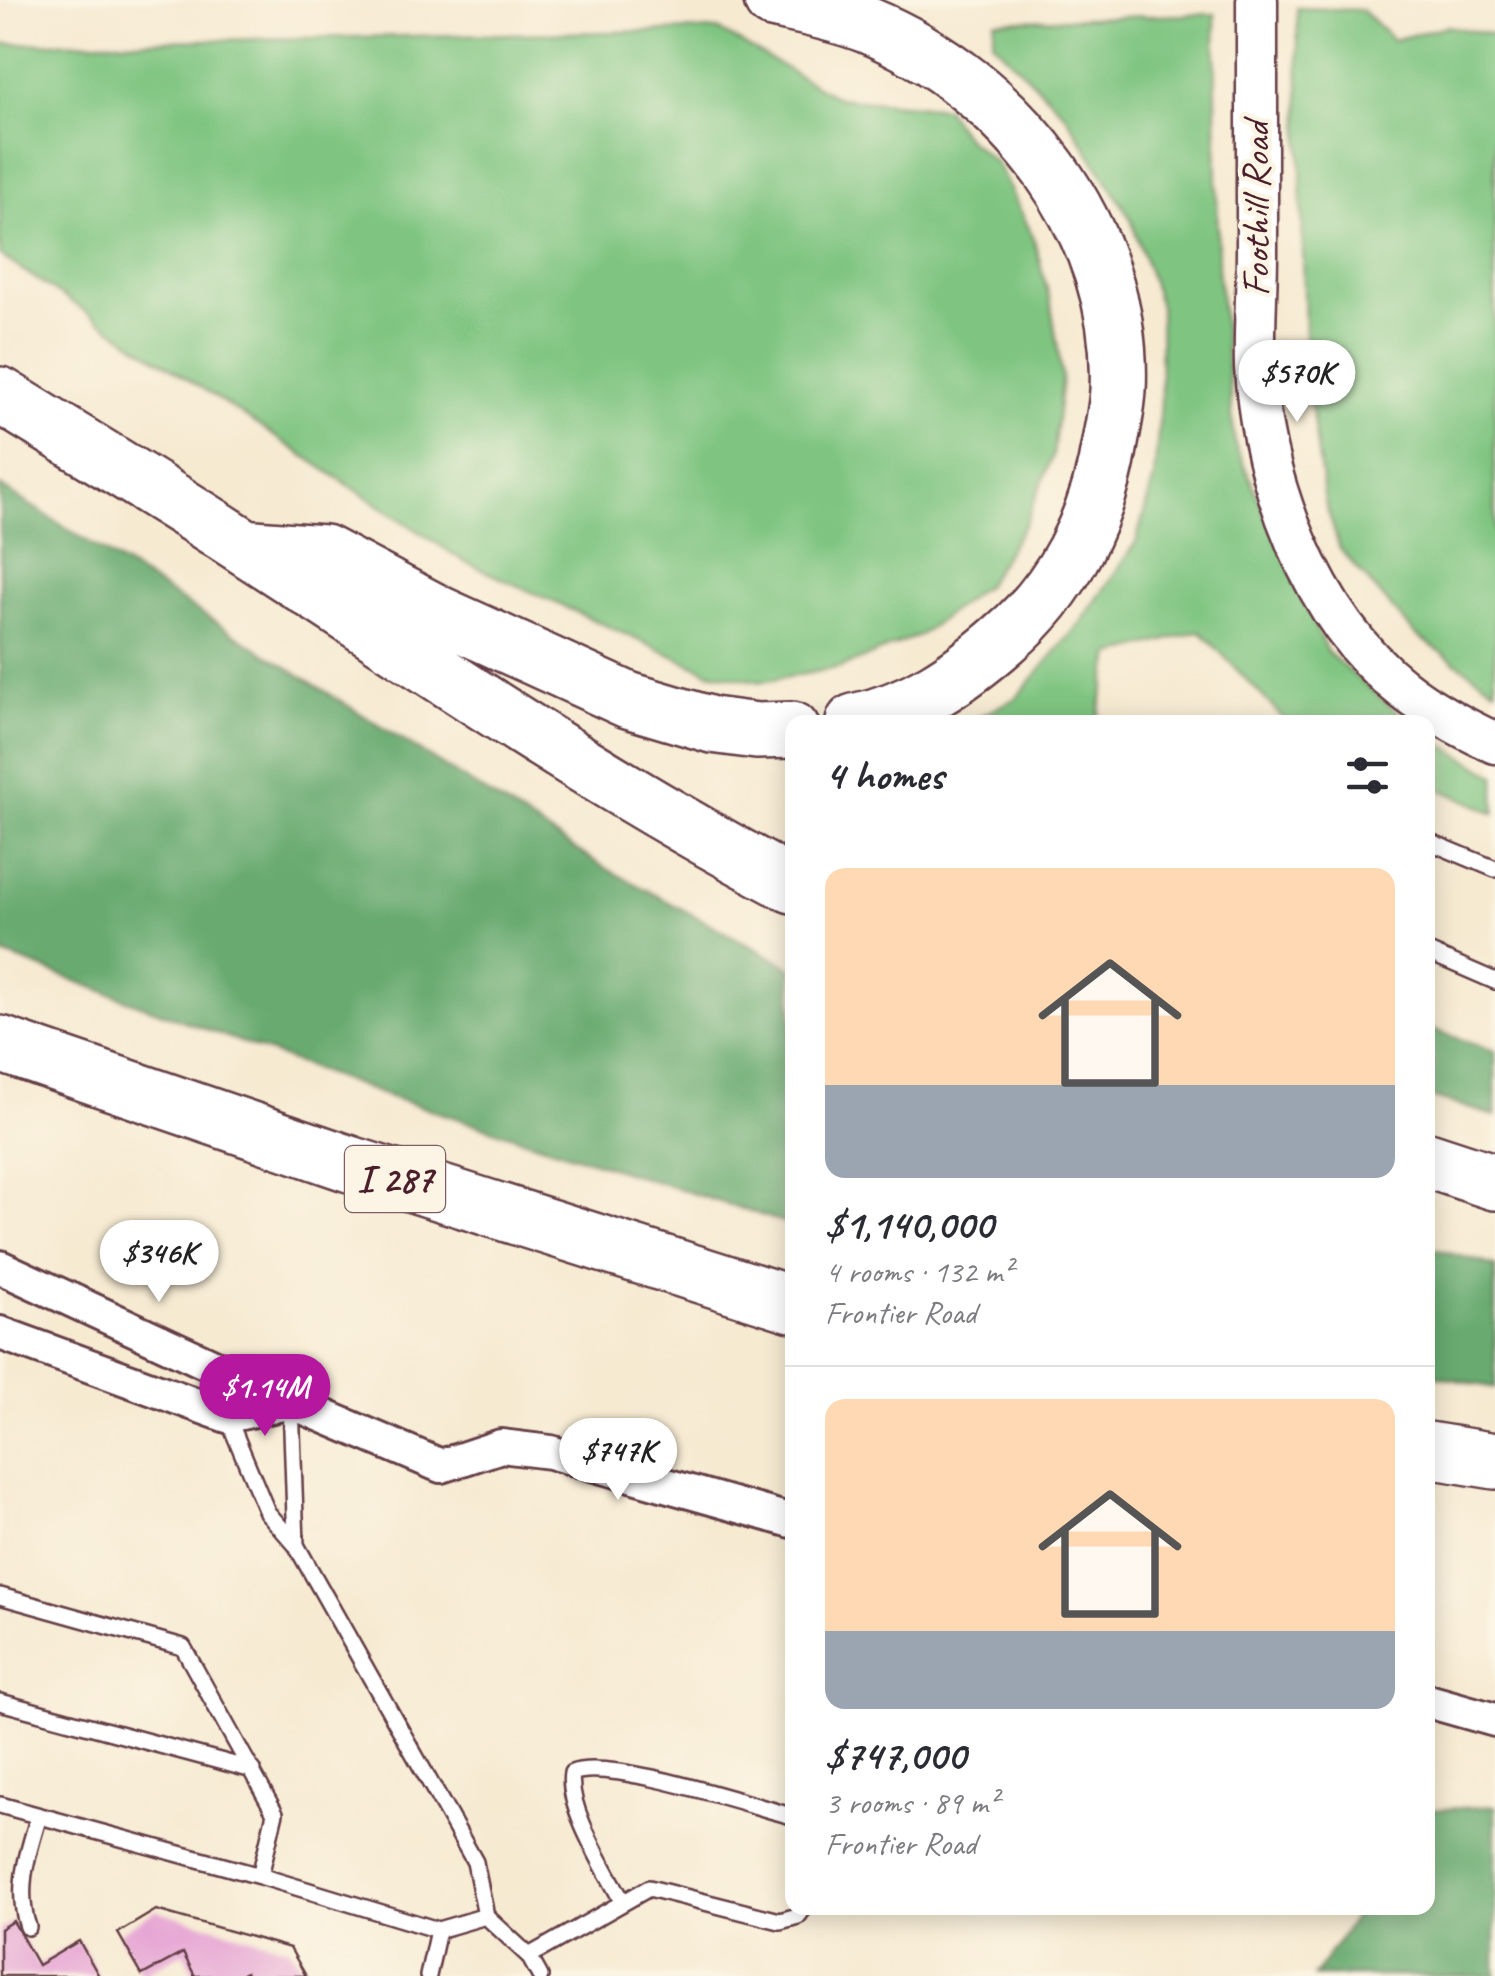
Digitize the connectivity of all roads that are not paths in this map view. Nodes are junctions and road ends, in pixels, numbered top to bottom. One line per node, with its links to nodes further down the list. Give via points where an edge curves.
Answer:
1 (772, 0): 5 (highway, via 867,25 944,66 1016,127 1086,230 1103,272 1117,351 1106,468 1083,537 1046,597 961,676)
2 (1257, 0): 7 (street, Foothill Road, via 1256,366 1277,494 1321,592 1360,644 1401,688)
3 (0, 395): 4 (highway)
4 (246, 547): 6 (highway, via 324,552 455,622 628,700 712,725); 10 (highway, via 548,743)
5 (888, 715)
6 (785, 730)
7 (1495, 744)
8 (1435, 844): 9 (lane)
9 (1495, 869)
10 (785, 881)
11 (1435, 955): 12 (lane)
12 (1495, 981)
13 (0, 1044): 17 (highway, I 287)
14 (1435, 1162): 15 (highway)
15 (1495, 1182)
16 (0, 1266): 19 (street)
17 (785, 1302)
18 (0, 1333): 20 (street)
19 (291, 1402): 20 (street); 23 (street, via 442,1466 501,1446 550,1452); 24 (lane)
20 (227, 1416): 24 (lane, via 267,1512)
21 (1435, 1451): 22 (highway)
22 (1495, 1462)
23 (785, 1518)
24 (296, 1545): 36 (lane, via 475,1862)
25 (0, 1596): 29 (lane, via 183,1647)
26 (0, 1702): 29 (lane)
27 (1435, 1703): 28 (street)
28 (1495, 1720)
29 (253, 1770): 33 (lane, via 275,1813)
30 (0, 1805): 32 (lane)
31 (785, 1814): 34 (lane, via 624,1772 572,1773 584,1825)
32 (40, 1816): 33 (lane); 37 (lane, via 22,1888)
33 (260, 1876): 38 (lane)
34 (622, 1901): 35 (lane, via 649,1888 780,1921); 39 (lane)
35 (799, 1915)
36 (486, 1916): 38 (lane); 39 (lane)
37 (28, 1926)
38 (438, 1930): 40 (lane)
39 (529, 1956): 41 (lane)
40 (428, 1976)
41 (540, 1976)

